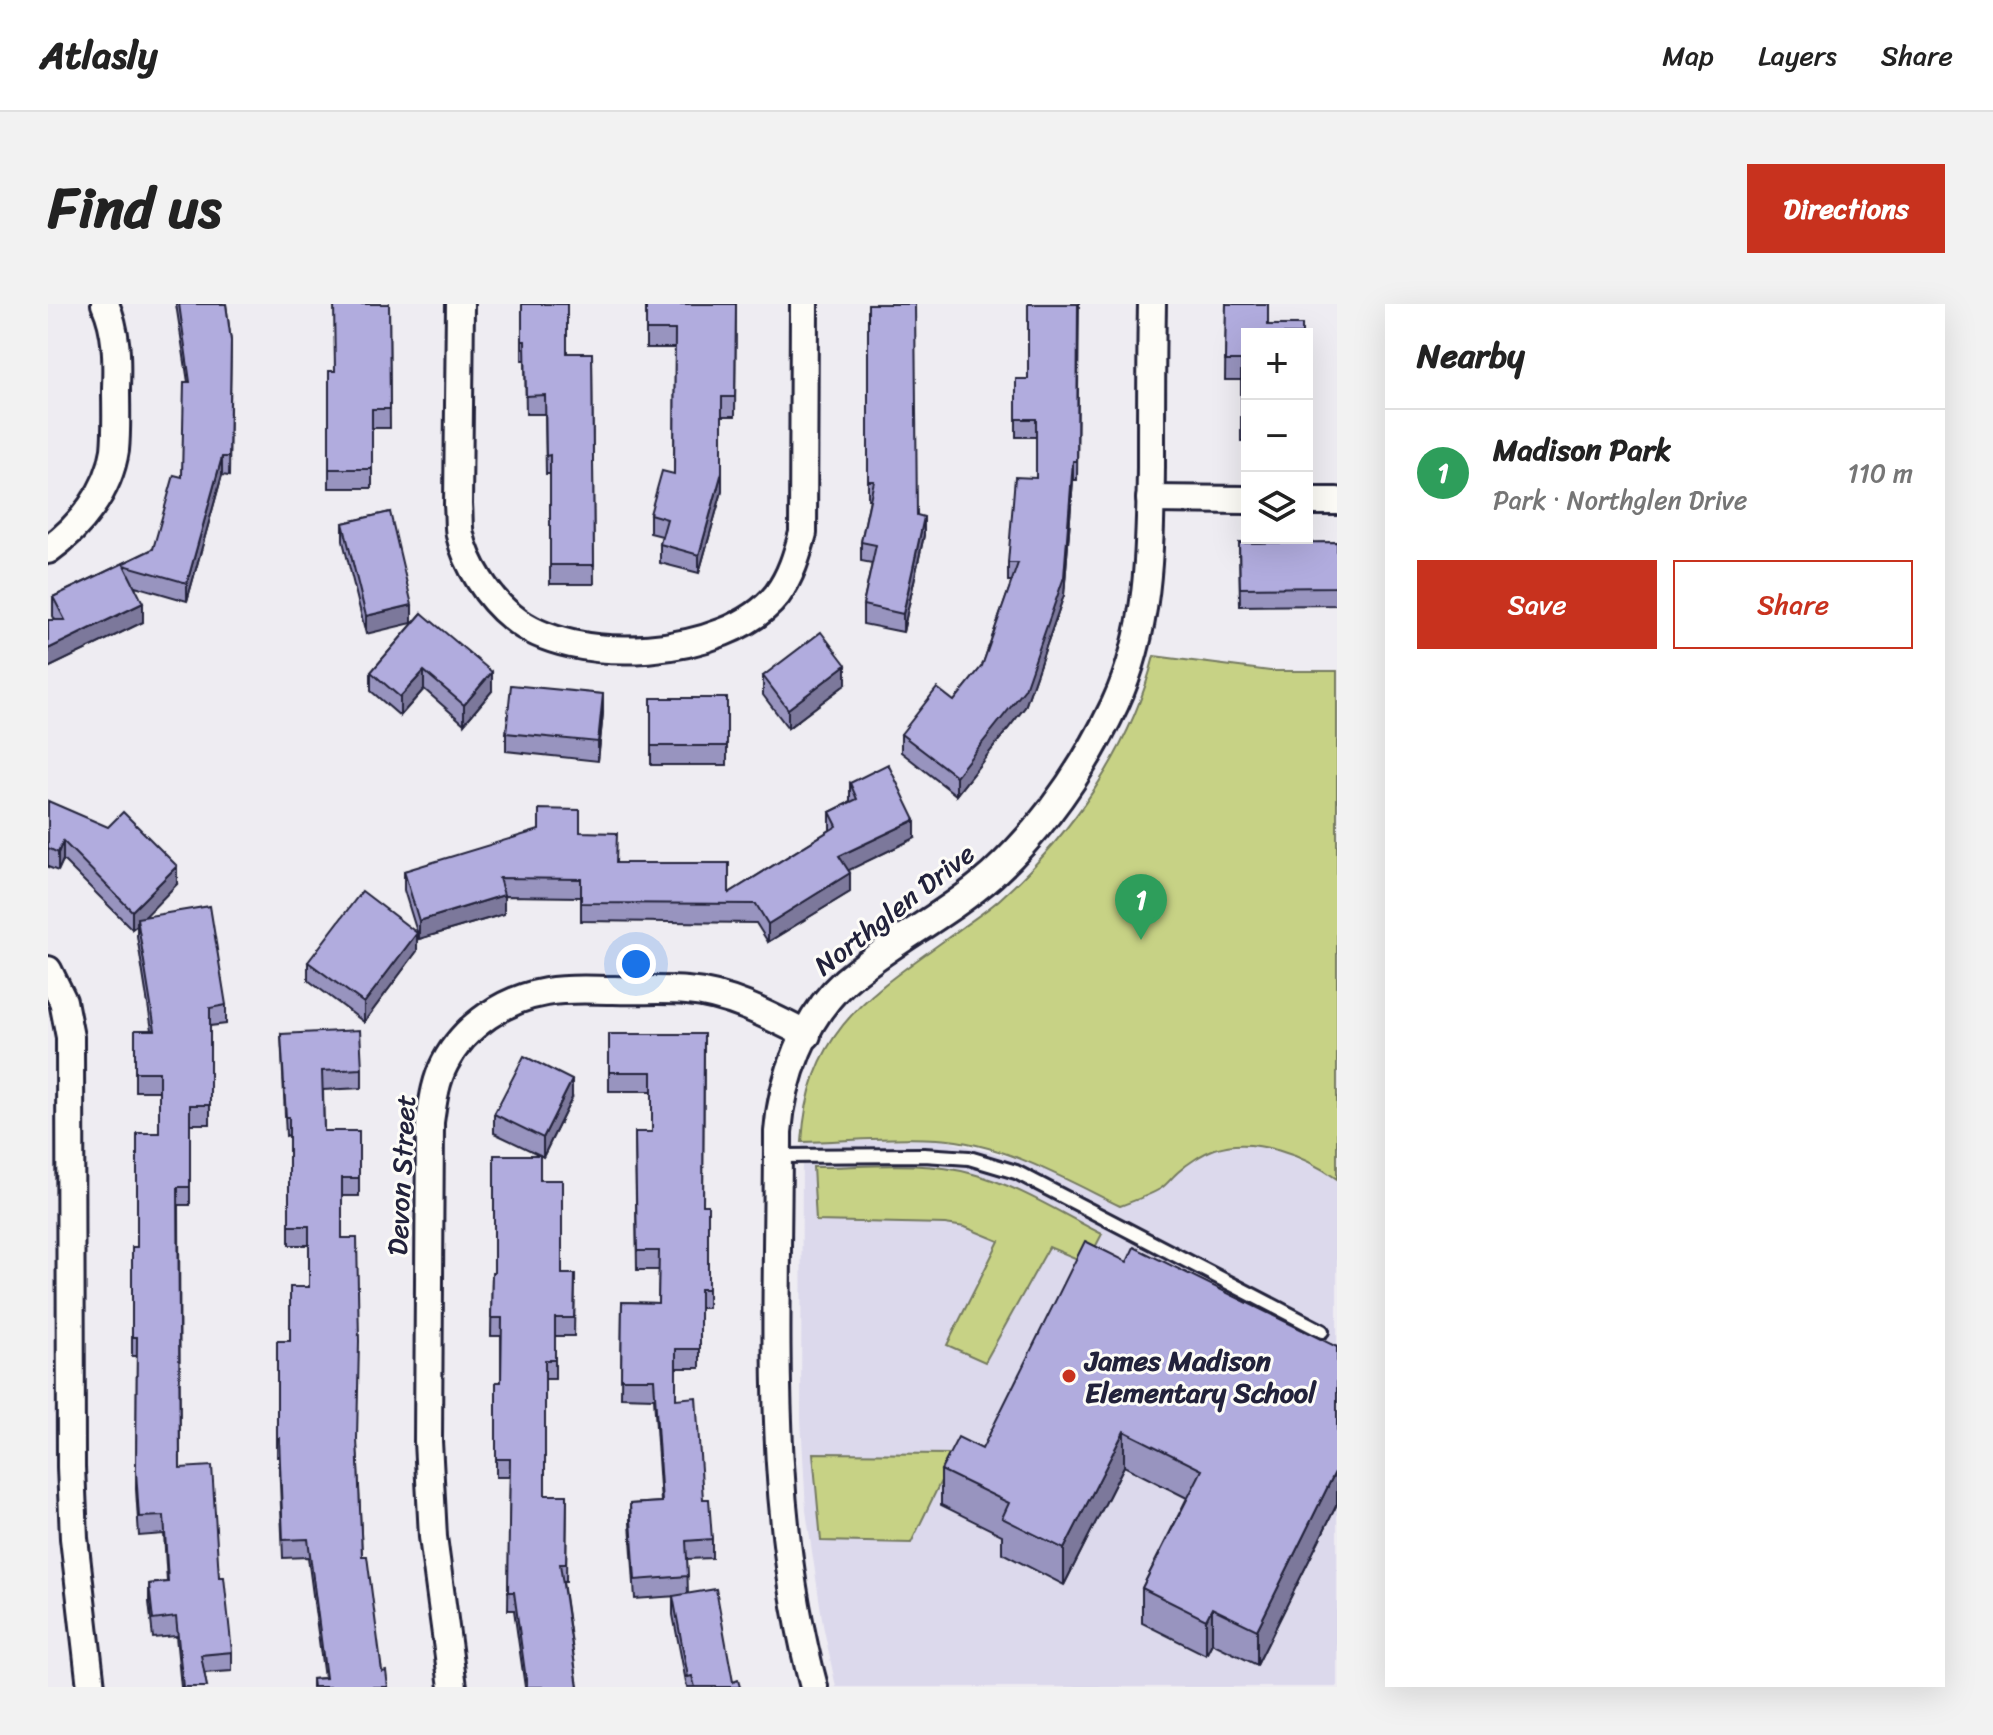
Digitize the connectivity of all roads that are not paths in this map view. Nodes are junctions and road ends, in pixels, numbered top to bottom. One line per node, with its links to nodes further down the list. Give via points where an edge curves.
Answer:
1 (105, 304): 9 (street, via 117,348 115,451 106,481 71,534)
2 (460, 304): 3 (street, via 458,505 460,535 472,566 490,594 534,632 595,648 698,642 729,632 777,595 795,565 803,533)
3 (804, 304)
4 (1152, 304): 5 (street, Northglen Drive)
5 (1150, 499): 6 (street); 11 (street, Northglen Drive, via 1151,549 1132,661 1115,704 1064,793 991,876 845,982)
6 (1241, 500)
7 (1313, 501): 8 (street)
8 (1337, 501)
9 (48, 550)
10 (48, 970): 13 (street, via 63,1001 70,1037)
11 (807, 1035): 12 (street, Northglen Drive, via 791,1062 780,1098); 16 (street, Devon Street, via 768,1015 689,991 548,991 514,1000 483,1018 445,1062 430,1122 428,1441 433,1537)
12 (778, 1156): 14 (lane, via 969,1158 1016,1172); 17 (street, Northglen Drive, via 779,1471 798,1624)
13 (59, 1255): 15 (street, via 74,1538)
14 (1322, 1331)
15 (91, 1687)
16 (453, 1687)
17 (814, 1687)

